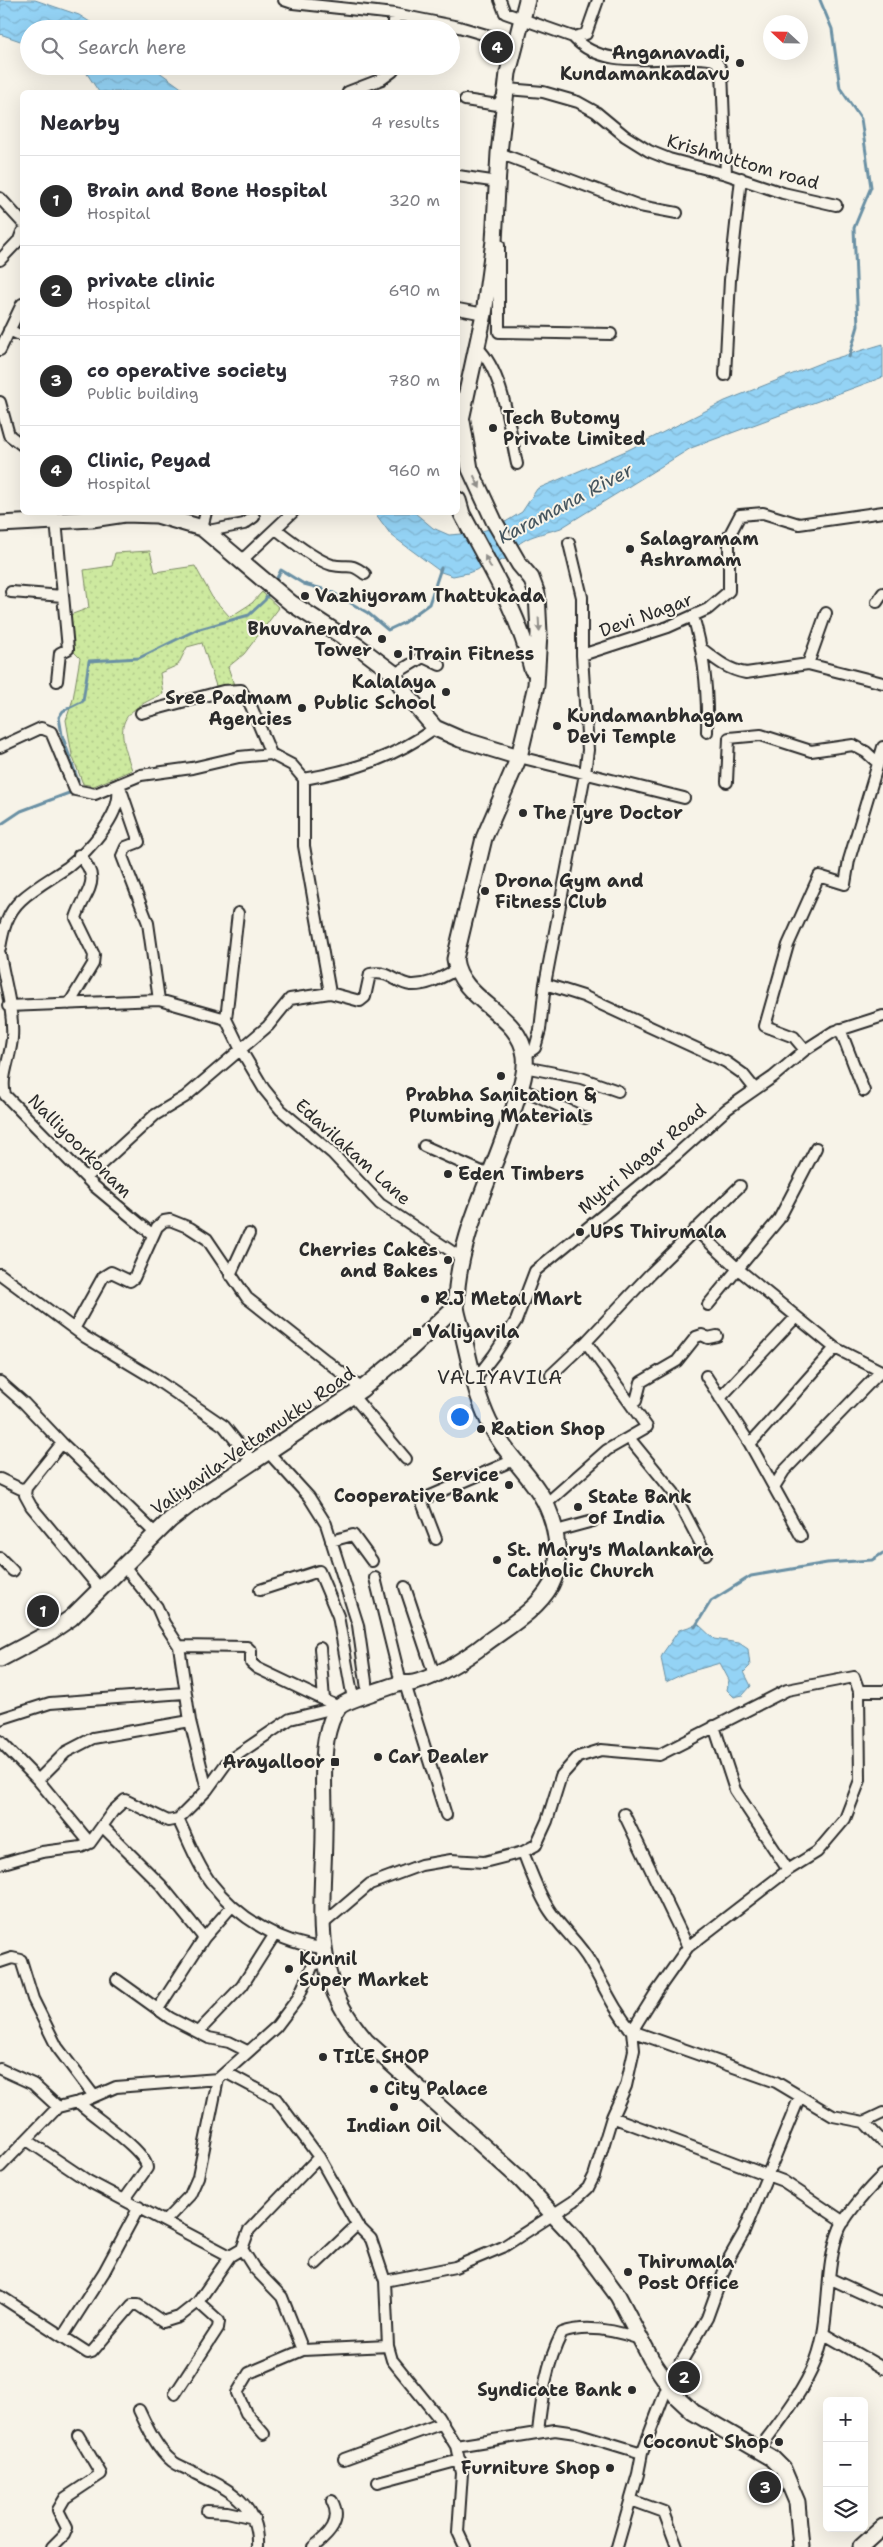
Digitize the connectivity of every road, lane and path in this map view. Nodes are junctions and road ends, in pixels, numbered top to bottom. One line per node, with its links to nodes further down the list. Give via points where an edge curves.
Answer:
1 (284, 0): 5 (street)
2 (500, 0): 6 (street, via 505,12)
3 (527, 0): 6 (main road)
4 (598, 0): 10 (street, via 586,34)
5 (395, 14): 7 (street); 8 (street)
6 (522, 17): 10 (street); 11 (main road)
7 (394, 20)
8 (425, 20)
9 (460, 27): 11 (street)
10 (573, 37): 17 (street, via 591,51 624,60 661,57 716,61 722,71)
11 (514, 43): 13 (main road)
12 (388, 75): 14 (street)
13 (508, 89): 15 (street, via 498,106); 16 (main road); 17 (street, Krishmuttom road, via 543,92 578,102 649,151)
14 (353, 90)
15 (465, 100)
16 (499, 153): 20 (main road); 23 (street, via 640,206)
17 (726, 174): 19 (street, Krishmuttom road)
18 (460, 176): 20 (street)
19 (741, 178): 22 (street, Krishmuttom road, via 783,194); 36 (street, via 730,280)
20 (498, 182): 26 (main road)
21 (0, 198): 24 (street)
22 (836, 205)
23 (677, 213)
24 (20, 220)
25 (20, 237): 27 (street)
26 (494, 241): 30 (main road); 32 (street, via 499,244 500,332)
27 (0, 260)
28 (20, 308): 31 (street)
29 (460, 310): 30 (street)
30 (484, 314): 34 (main road)
31 (9, 330): 33 (street); 35 (street)
32 (611, 334)
33 (20, 335)
34 (477, 347): 38 (main road); 40 (street, via 491,365 505,408)
35 (0, 350)
36 (725, 375)
37 (0, 402): 39 (street, via 10,435)
38 (460, 427): 66 (main road, one-way to 66, via 470,469 537,594 540,633)
39 (20, 443)
40 (516, 464)
41 (460, 507): 66 (main road, one-way to 41, via 525,637)
42 (883, 512): 58 (street, Devi Nagar, via 799,524 763,513 740,515 729,536 729,592)
43 (109, 515): 48 (main road)
44 (157, 515): 50 (main road)
45 (206, 515): 50 (street)
46 (290, 515): 51 (street)
47 (254, 517): 50 (street, via 244,524)
48 (62, 518): 49 (main road); 56 (street)
49 (0, 524)
50 (205, 529): 53 (main road)
51 (276, 529): 53 (street); 54 (street, via 333,565 354,566)
52 (568, 543): 60 (street, via 582,597)
53 (241, 561): 63 (main road, via 272,588 359,646)
54 (365, 574)
55 (11, 592): 56 (street)
56 (64, 596): 64 (street, via 68,649 60,652)
57 (826, 613): 61 (street)
58 (693, 616): 59 (street); 60 (street, Devi Nagar)
59 (702, 649): 61 (street, via 737,672); 69 (street, via 708,706)
60 (582, 655): 75 (street, Devi Nagar, via 588,750)
61 (808, 664): 65 (street)
62 (440, 665): 63 (street, via 423,657)
63 (393, 674): 68 (main road)
64 (57, 681)
65 (883, 683)
66 (536, 685): 73 (main road)
67 (141, 713): 72 (street, via 223,691 241,690)
68 (435, 728): 73 (main road); 76 (street, via 391,756 350,770)
69 (707, 732)
70 (0, 747): 78 (street, via 47,728 75,790 95,794)
71 (883, 747): 74 (street)
72 (271, 754): 76 (street, via 292,765); 78 (street, via 141,775)
73 (519, 757): 75 (street); 84 (main road, via 484,838 455,959)
74 (878, 763): 77 (street, via 853,745 811,751 761,735 729,738); 94 (street, via 845,884 819,876 788,945 765,1026 794,1037)
75 (585, 774): 79 (street); 85 (street, Devi Nagar)
76 (304, 779): 86 (street, via 304,846)
77 (727, 782)
78 (119, 784): 80 (street, via 117,807 96,838); 87 (street, via 139,842 126,847 122,856 148,923)
79 (684, 798)
80 (79, 855): 82 (street, via 20,901 7,919); 88 (street, via 90,867 93,878 76,918 94,955 93,964)
81 (238, 914): 91 (street)
82 (0, 948)
83 (0, 954): 89 (street, Nalliyoorkonam)
84 (456, 970): 86 (street, via 435,981 410,985 384,973 370,974 365,997 360,1001); 95 (main road, via 465,984 512,1029 520,1041)
85 (545, 984): 95 (street, Devi Nagar, via 540,1030 535,1048); 97 (street, via 583,996 726,1062 743,1074)
86 (330, 993): 93 (street, via 290,999 268,1026)
87 (159, 1000): 88 (street); 91 (street)
88 (70, 1004): 89 (street)
89 (8, 1006): 104 (street, Nalliyoorkonam, via 12,1040 2,1080 5,1095)
90 (883, 1016): 92 (street, Mytri Nagar Road)
91 (226, 1019): 93 (street, Edavilakam Lane)
92 (840, 1030): 94 (street, Mytri Nagar Road); 99 (street)
93 (240, 1050): 104 (street, via 185,1097 155,1115); 109 (street, Edavilakam Lane, via 281,1110 333,1154 380,1204)
94 (806, 1050): 97 (street, Mytri Nagar Road)
95 (524, 1061): 96 (main road); 98 (street)
96 (520, 1088): 100 (street); 103 (main road)
97 (755, 1089): 123 (street, Mytri Nagar Road, via 727,1108 675,1156 534,1271 516,1321)
98 (618, 1090)
99 (864, 1091)
100 (585, 1118)
101 (424, 1146): 103 (street)
102 (816, 1148): 110 (street, via 779,1219)
103 (490, 1176): 109 (main road)
104 (86, 1178): 108 (street, Nalliyoorkonam)
105 (740, 1186): 106 (street)
106 (695, 1229): 110 (street); 118 (street)
107 (249, 1234): 112 (street)
108 (153, 1235): 112 (street, via 164,1221 170,1220 190,1228 207,1239); 116 (street, via 134,1278 130,1280 111,1272 106,1274)
109 (463, 1259): 114 (main road)
110 (738, 1269): 113 (street); 115 (street)
111 (0, 1274): 116 (street)
112 (230, 1275): 125 (street, via 247,1298)
113 (708, 1305)
114 (456, 1306): 123 (main road); 125 (main road, Valiyavila-Vettamukku Road)
115 (796, 1318): 119 (street); 126 (street)
116 (74, 1329): 134 (street, via 224,1426)
117 (717, 1336): 127 (street, via 696,1337 677,1361 641,1382 636,1401)
118 (586, 1342): 121 (street); 127 (street)
119 (836, 1348): 120 (street); 130 (street)
120 (882, 1371): 136 (street, via 784,1472)
121 (551, 1375)
122 (706, 1376): 126 (street)
123 (474, 1381): 133 (main road, via 489,1422)
124 (0, 1382): 129 (street)
125 (357, 1392): 131 (main road, Valiyavila-Vettamukku Road); 132 (street)
126 (720, 1398): 130 (street)
127 (631, 1404): 128 (street, via 647,1428)
128 (628, 1438): 138 (street, via 606,1450); 145 (street, via 674,1493)
129 (62, 1443): 137 (street); 141 (street)
130 (750, 1444): 136 (street)
131 (268, 1452): 134 (main road, Valiyavila-Vettamukku Road); 144 (street, via 309,1497 326,1524)
132 (406, 1459)
133 (514, 1460): 138 (main road, via 533,1480); 143 (street, via 421,1500)
134 (253, 1462): 141 (main road, Valiyavila-Vettamukku Road)
135 (0, 1479): 137 (street)
136 (774, 1487): 142 (street)
137 (26, 1488): 152 (street, via 25,1495 31,1506)
138 (547, 1503): 140 (main road)
139 (593, 1521): 140 (street)
140 (556, 1531): 157 (main road, via 556,1570 545,1593 530,1610 472,1654)
141 (155, 1532): 148 (main road, Valiyavila-Vettamukku Road)
142 (801, 1536)
143 (436, 1539)
144 (331, 1541): 147 (street, via 353,1535); 162 (street, via 358,1626)
145 (706, 1554)
146 (0, 1558): 149 (street)
147 (372, 1561)
148 (124, 1566): 152 (main road, Valiyavila-Vettamukku Road); 154 (street, via 157,1607)
149 (13, 1571)
150 (375, 1578): 158 (street)
151 (405, 1587): 157 (street)
152 (101, 1590): 156 (main road, Valiyavila-Vettamukku Road, via 60,1626)
153 (260, 1590): 162 (street, via 319,1571 338,1616)
154 (179, 1646): 161 (street); 163 (street, via 246,1647 251,1651 251,1663 257,1668)
155 (320, 1648): 163 (street)
156 (0, 1659)
157 (434, 1674): 158 (main road)
158 (403, 1684): 162 (main road); 171 (street)
159 (859, 1691): 160 (street); 167 (street, via 854,1677 787,1690); 178 (street, via 860,1780 845,1820 817,1852)
160 (883, 1691)
161 (184, 1692): 165 (street, via 50,1703); 166 (street)
162 (361, 1697): 164 (main road)
163 (324, 1700): 164 (street)
164 (339, 1707): 170 (street, via 290,1719 228,1761); 180 (main road, via 326,1741)
165 (0, 1719)
166 (190, 1721): 169 (street, via 94,1738 66,1752); 170 (street)
167 (714, 1726): 176 (street, via 660,1755 601,1750 578,1757 561,1776 548,1821 536,1845); 178 (street, via 735,1790)
168 (0, 1741): 169 (street)
169 (38, 1780): 175 (street)
170 (207, 1790): 173 (street)
171 (446, 1814)
172 (624, 1814): 183 (street)
173 (178, 1818): 174 (street, via 168,1821 125,1800); 179 (street, via 210,1882)
174 (102, 1826): 175 (street); 182 (street, via 160,1885)
175 (90, 1843): 177 (street, via 81,1848 42,1852)
176 (523, 1852): 180 (street, via 484,1862 451,1860 421,1865 370,1884); 188 (street, via 551,1912 590,1962 596,1978)
177 (1, 1862)
178 (788, 1870): 183 (street)
179 (232, 1906): 181 (street); 182 (street)
180 (323, 1924): 184 (main road)
181 (275, 1934): 184 (street); 189 (street, via 242,1986)
182 (204, 1938): 187 (street)
183 (688, 1947): 188 (street)
184 (325, 1954): 190 (street, via 313,1965 298,1998 276,2027); 208 (main road, via 334,1993 347,2018 366,2041 520,2179)
185 (0, 1962): 193 (street, via 12,1958 21,1960 33,1999 57,2047)
186 (117, 1980): 187 (street)
187 (158, 2009): 189 (street)
188 (632, 2031): 194 (street, via 752,2072); 198 (street, via 634,2050 626,2086)
189 (198, 2032): 190 (street)
190 (246, 2052): 192 (street)
191 (0, 2069): 196 (street, via 33,2084)
192 (222, 2076): 193 (street, via 116,2087); 202 (street, via 276,2099); 209 (street, via 198,2177 190,2195)
193 (94, 2096): 195 (street)
194 (800, 2096): 199 (street, via 833,2116); 205 (street)
195 (78, 2102): 196 (street); 206 (street, via 137,2150 147,2163 147,2168)
196 (58, 2107): 200 (street)
197 (883, 2113): 199 (street)
198 (612, 2117): 205 (street); 208 (street, via 588,2188)
199 (864, 2122): 201 (street)
200 (27, 2140): 203 (street); 206 (street, via 88,2181)
201 (883, 2142)
202 (319, 2157): 211 (street); 212 (street, via 249,2230)
203 (0, 2167)
204 (883, 2175): 210 (street)
205 (768, 2177): 210 (street, via 783,2181); 226 (street, via 728,2260 707,2318)
206 (124, 2199): 207 (street)
207 (139, 2207): 209 (street); 221 (street, via 104,2272)
208 (553, 2214): 216 (street, via 503,2247 455,2268); 222 (main road, via 618,2296)
209 (165, 2222): 213 (street)
210 (844, 2222): 215 (street, via 835,2247)
211 (357, 2226): 214 (street); 216 (street, via 370,2240)
212 (242, 2249): 213 (street); 224 (street, via 254,2268 282,2297)
213 (230, 2256): 218 (street)
214 (316, 2264)
215 (831, 2279): 219 (street); 220 (street)
216 (385, 2281): 223 (street)
217 (0, 2296): 221 (street)
218 (198, 2302): 221 (street, via 179,2317 163,2322 138,2305 132,2305 92,2352 88,2353); 227 (street, via 219,2321 218,2328)
219 (883, 2303)
220 (824, 2334): 225 (street); 234 (street, via 802,2391)
221 (63, 2336)
222 (640, 2339): 226 (main road); 230 (street, via 616,2331 572,2329 562,2333 543,2388)
223 (388, 2346): 224 (street); 229 (street, via 392,2360)
224 (303, 2350): 231 (street, via 249,2373 241,2384 237,2393 239,2401)
225 (883, 2368)
226 (668, 2385): 234 (main road, via 693,2412); 235 (street)
227 (175, 2394)
228 (139, 2410): 242 (street, via 148,2430 172,2461 218,2484 241,2500)
229 (443, 2423): 233 (street); 236 (street)
230 (538, 2432): 233 (street); 235 (street, via 576,2433)
231 (264, 2434)
232 (78, 2436): 244 (street, via 101,2474 62,2501 58,2510 67,2528 64,2536)
233 (456, 2446): 237 (street)
234 (759, 2449): 250 (main road, via 783,2469 796,2502)
235 (642, 2453): 239 (street)
236 (344, 2459)
237 (460, 2460): 238 (street); 247 (street, via 458,2525)
238 (378, 2482)
239 (631, 2500): 248 (street); 249 (street, via 664,2512)
240 (332, 2501): 246 (street, via 337,2519 330,2533)
241 (207, 2511): 242 (street)
242 (254, 2518): 245 (street)
243 (883, 2527): 251 (main road)
244 (52, 2547)
245 (257, 2547)
246 (313, 2547)
247 (465, 2547)
248 (617, 2547)
249 (677, 2547)
250 (801, 2547)
251 (861, 2547)

